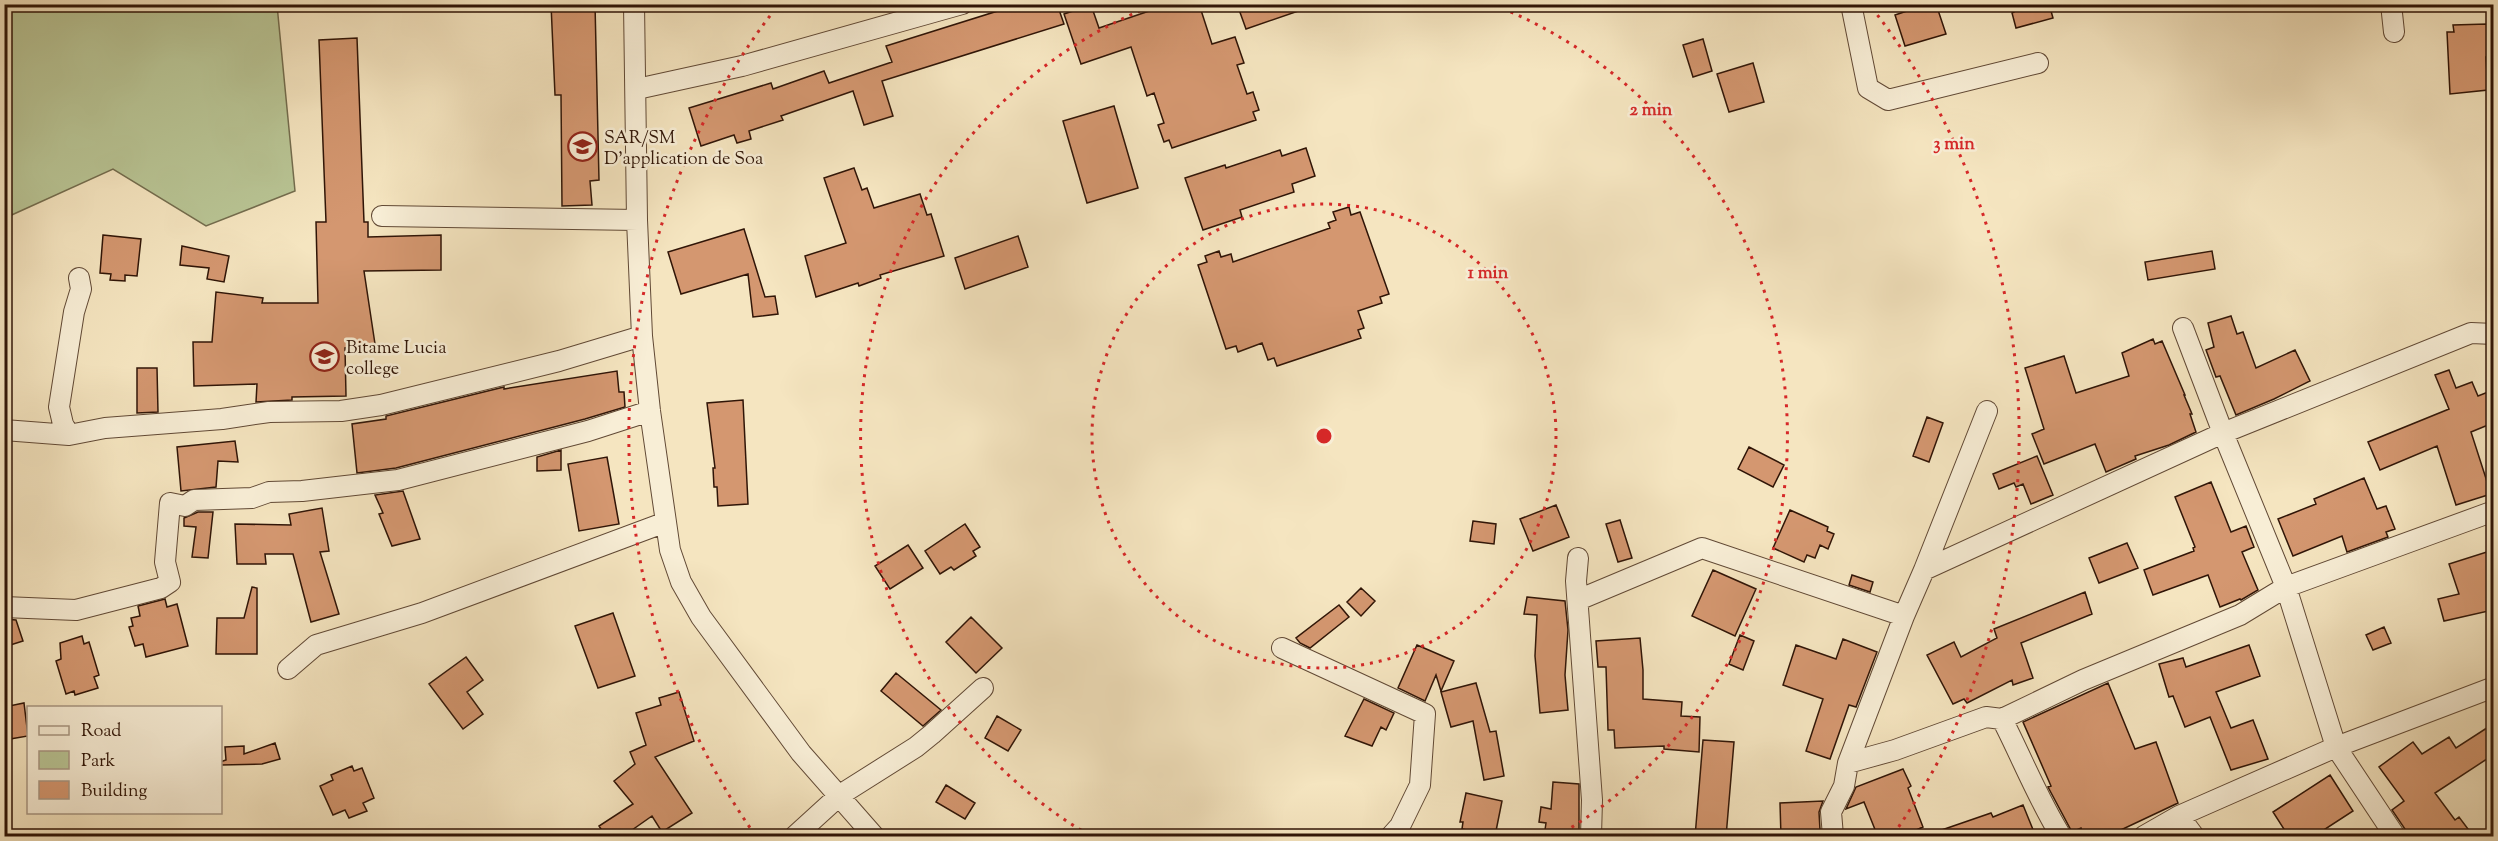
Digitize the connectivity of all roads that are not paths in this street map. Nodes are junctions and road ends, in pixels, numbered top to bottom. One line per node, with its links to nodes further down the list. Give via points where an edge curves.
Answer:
1 (634, 4): 7 (street)
2 (962, 4): 7 (street, via 742,66)
3 (1851, 4): 6 (street, via 1868,88 1888,100)
4 (2391, 4): 5 (street)
5 (2394, 32)
6 (2038, 63)
7 (637, 89): 9 (street)
8 (382, 216): 9 (street)
9 (637, 220): 13 (street)
10 (79, 278): 18 (street, via 81,289 60,406)
11 (2183, 328): 17 (street)
12 (2493, 334): 17 (street, via 2471,333)
13 (642, 336): 14 (street); 18 (street, via 381,405 341,411 269,412)
14 (650, 411): 20 (street); 25 (street, via 398,480 269,492 252,498 194,500 185,506 170,503 165,562 170,582 161,588 76,610)
15 (1986, 411): 22 (street)
16 (4, 430): 18 (street)
17 (2223, 433): 22 (street); 23 (street)
18 (69, 435)
19 (2493, 511): 23 (street)
20 (666, 522): 28 (street, via 422,613 316,645); 34 (street, via 681,582 701,618 801,753)
21 (1578, 558): 24 (street)
22 (1924, 570): 26 (street)
23 (2286, 587): 31 (street, via 2240,615 2083,680); 32 (street)
24 (1578, 600): 26 (street, via 1702,548); 39 (street, via 1592,800)
25 (4, 607)
26 (1904, 616): 33 (street)
27 (1282, 648): 38 (street, via 1425,714 1420,785)
28 (288, 669)
29 (983, 688): 34 (street, via 916,747)
30 (2493, 688): 32 (street)
31 (2002, 719): 33 (street, via 1986,717); 41 (street, via 2042,806)
32 (2336, 747): 35 (street); 44 (street)
33 (1848, 763): 40 (street, via 1844,786 1830,812)
34 (840, 795): 36 (street); 37 (street)
35 (2179, 816): 42 (street); 43 (street)
36 (795, 837)
37 (874, 837)
38 (1391, 837)
39 (1591, 837)
40 (1833, 837)
41 (2061, 837)
42 (2144, 837)
43 (2194, 837)
44 (2395, 837)

